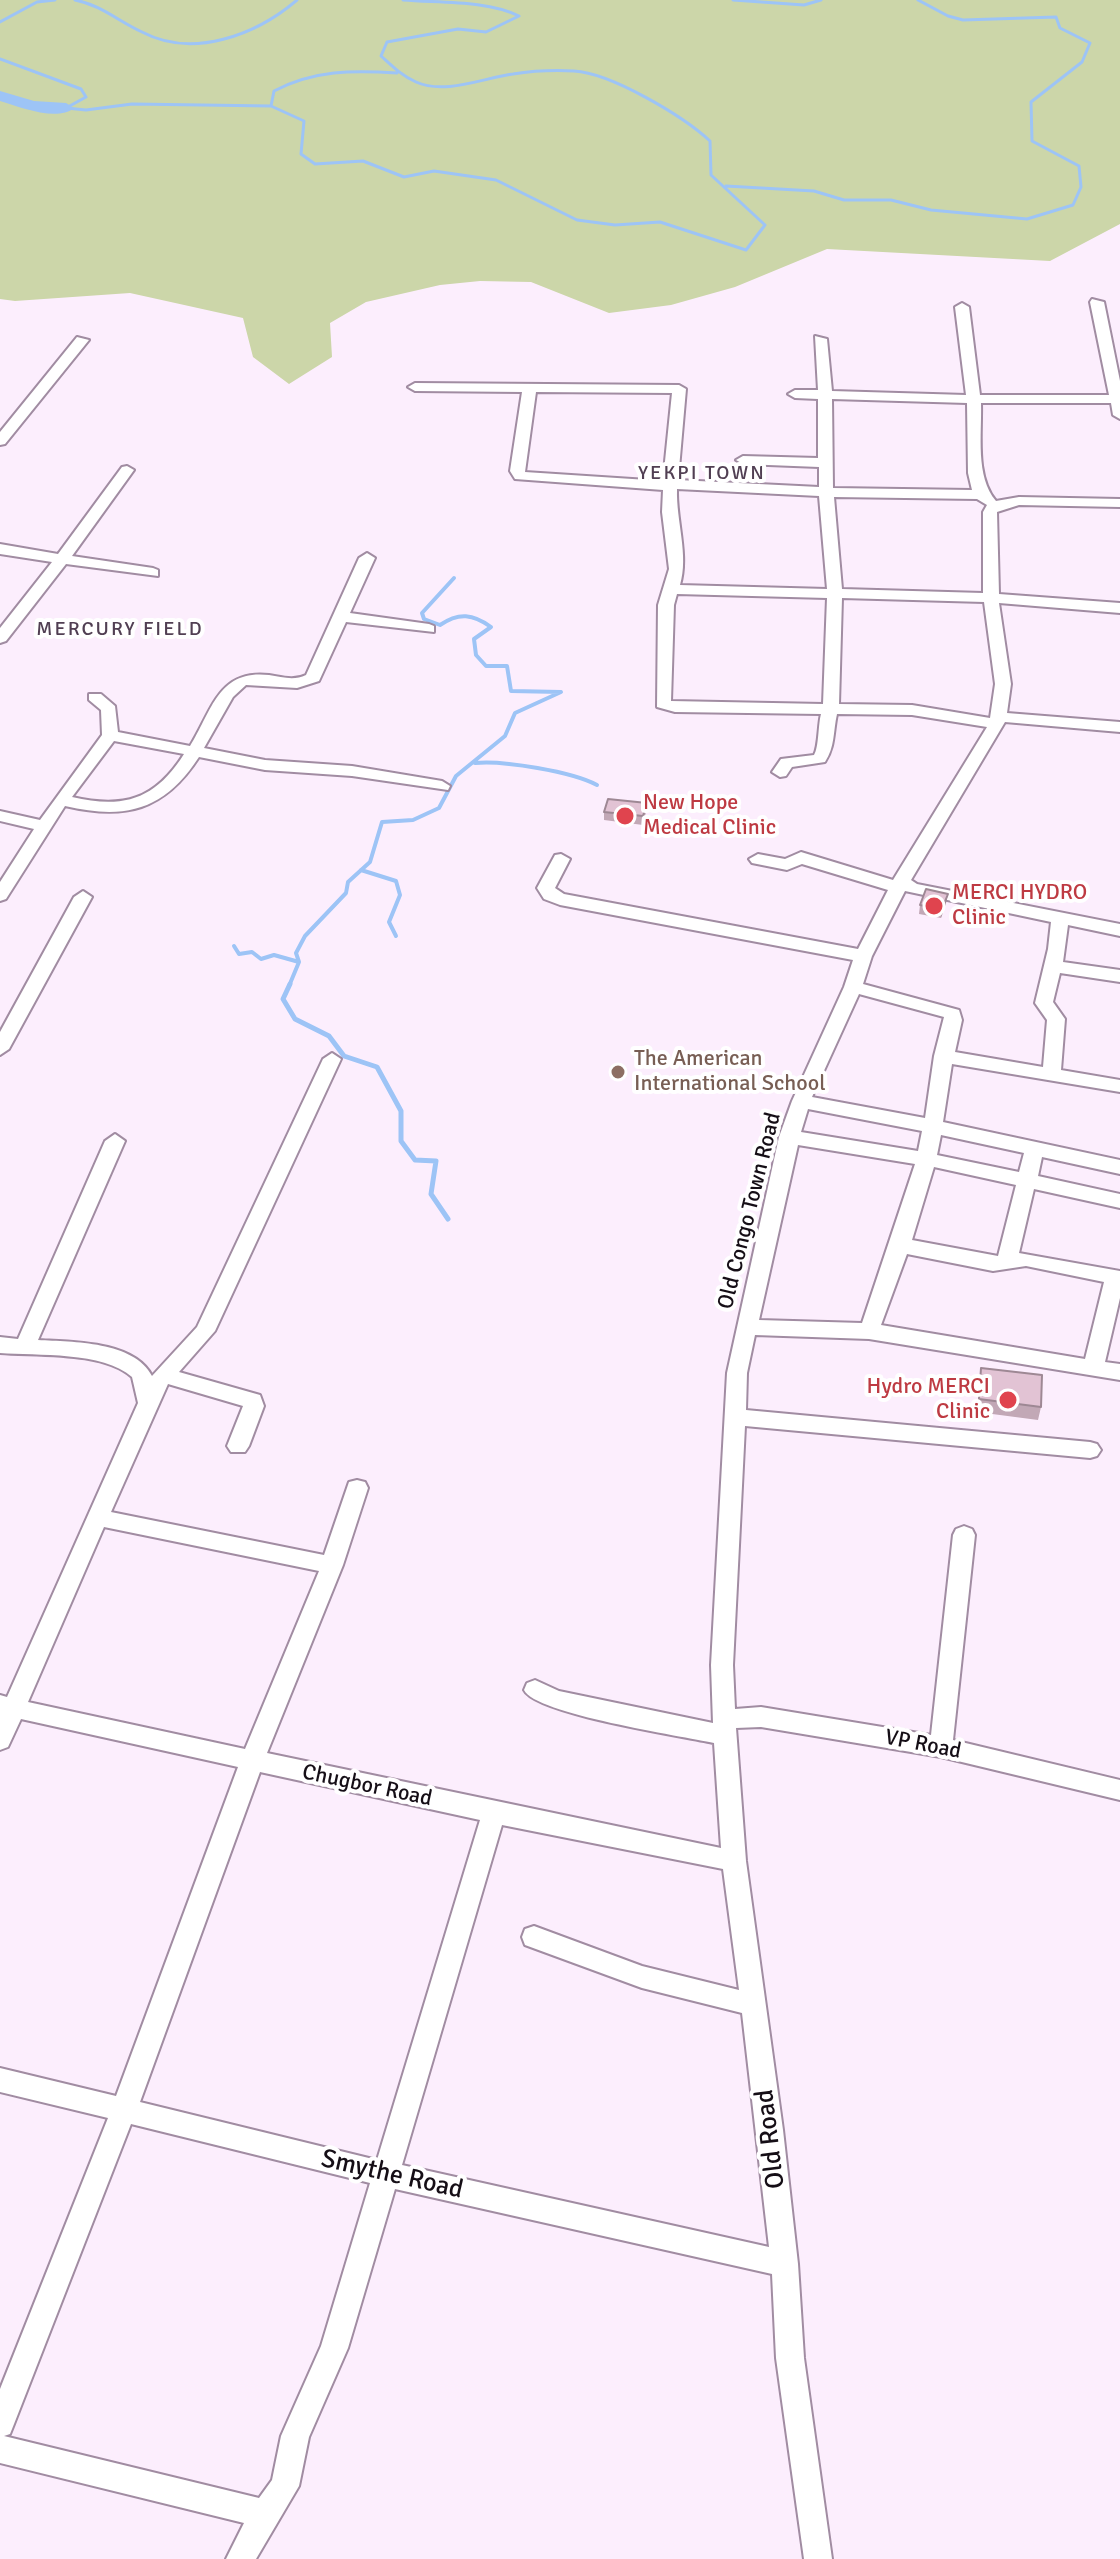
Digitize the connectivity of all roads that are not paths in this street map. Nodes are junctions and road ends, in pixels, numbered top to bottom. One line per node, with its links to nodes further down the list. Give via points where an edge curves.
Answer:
1 (1097, 302): 10 (street)
2 (962, 307): 9 (street, Old Congo Town Road)
3 (820, 339): 8 (street)
4 (82, 340): 12 (street)
5 (415, 387): 6 (street)
6 (530, 388): 16 (street, via 520,476); 16 (street, via 679,389)
7 (795, 394): 8 (street)
8 (825, 395): 9 (street); 14 (street)
9 (974, 399): 10 (street); 18 (street, Old Congo Town Road, via 975,473)
10 (1118, 399): 11 (street)
11 (1120, 415)
12 (1, 439)
13 (743, 460): 14 (street)
14 (825, 463): 17 (street)
15 (127, 470): 22 (street)
16 (672, 485): 17 (street); 24 (street, via 669,512 677,569)
17 (826, 492): 18 (street); 25 (street)
18 (988, 500): 19 (street); 26 (street, Old Congo Town Road)
19 (1120, 503)
20 (0, 549): 22 (street)
21 (367, 558): 28 (street)
22 (62, 559): 23 (street); 30 (street)
23 (153, 573)
24 (671, 589): 25 (street); 32 (street, via 663,704)
25 (835, 593): 26 (street); 32 (street)
26 (991, 598): 27 (street); 33 (street, Old Congo Town Road, via 1003,684)
27 (1120, 608)
28 (342, 617): 29 (street); 36 (street, via 313,678 300,683 258,678 241,682 229,690)
29 (429, 629)
30 (0, 638)
31 (95, 697): 35 (street, via 109,709)
32 (831, 707): 33 (street); 37 (street, via 819,759 787,763)
33 (998, 721): 34 (street); 44 (street, Old Congo Town Road)
34 (1120, 727)
35 (110, 735): 36 (street); 39 (street)
36 (196, 751): 38 (street, via 265,765); 39 (street, via 159,796 108,809)
37 (780, 772)
38 (442, 786)
39 (61, 800): 41 (street)
40 (0, 816): 41 (street)
41 (45, 826): 45 (street)
42 (561, 859): 49 (street, via 546,888 560,899)
43 (758, 859): 44 (street, via 787,865 801,857)
44 (900, 884): 47 (street); 49 (street, Old Congo Town Road)
45 (0, 895)
46 (83, 897): 53 (street)
47 (1060, 918): 48 (street); 50 (street)
48 (1120, 930)
49 (863, 956): 52 (street, Old Congo Town Road)
50 (1054, 966): 51 (street); 56 (street, via 1044,1003 1056,1019)
51 (1120, 976)
52 (853, 987): 54 (street, via 953,1014); 58 (street, Old Congo Town Road)
53 (0, 1049)
54 (943, 1056): 56 (street); 59 (street)
55 (332, 1059): 76 (street, via 205,1331)
56 (1051, 1076): 57 (street)
57 (1120, 1086)
58 (801, 1101): 59 (street); 60 (street, Old Congo Town Road)
59 (931, 1126): 62 (street); 63 (street)
60 (789, 1137): 63 (street); 70 (street, Old Congo Town Road)
61 (115, 1141): 73 (street)
62 (1035, 1148): 64 (street); 65 (street)
63 (926, 1159): 65 (street); 67 (street)
64 (1120, 1167)
65 (1029, 1179): 66 (street); 68 (street)
66 (1120, 1201)
67 (900, 1245): 68 (street); 71 (street)
68 (1006, 1264): 69 (street, via 1026,1259)
69 (1118, 1278): 74 (street)
70 (747, 1327): 71 (street); 78 (street, Old Congo Town Road)
71 (869, 1331): 74 (street)
72 (0, 1345): 73 (street)
73 (24, 1348): 77 (street, via 101,1354 137,1368)
74 (1094, 1366): 75 (street)
75 (1120, 1372)
76 (163, 1375): 77 (street); 79 (street, via 253,1401)
77 (148, 1403): 82 (street)
78 (733, 1417): 80 (street); 87 (street, Old Congo Town Road, via 722,1665)
79 (238, 1446)
80 (1090, 1450)
81 (357, 1488): 84 (street)
82 (100, 1518): 84 (street); 86 (street)
83 (964, 1535): 89 (street)
84 (332, 1565): 90 (street)
85 (535, 1690): 87 (street, VP Road, via 554,1700)
86 (7, 1706): 88 (street); 90 (street, Chugbor Road)
87 (725, 1727): 89 (street, VP Road, via 761,1717); 93 (street, Old Road)
88 (0, 1740)
89 (941, 1747): 91 (street, VP Road)
90 (252, 1761): 92 (street, Chugbor Road); 97 (street)
91 (1120, 1790)
92 (494, 1813): 93 (street, Chugbor Road); 98 (street)
93 (734, 1861): 95 (street, Old Road)
94 (534, 1937): 95 (street, via 690,1992)
95 (754, 2004): 99 (street, Old Road)
96 (0, 2080): 97 (street, Smythe Road)
97 (124, 2110): 98 (street, Smythe Road); 100 (street)
98 (385, 2174): 99 (street, Smythe Road); 102 (street, via 334,2348 295,2436 285,2486)
99 (785, 2264): 104 (street, Old Road, via 790,2358)
100 (0, 2424)
101 (0, 2449): 102 (street)
102 (265, 2514): 103 (street)
103 (240, 2559)
104 (818, 2559)

